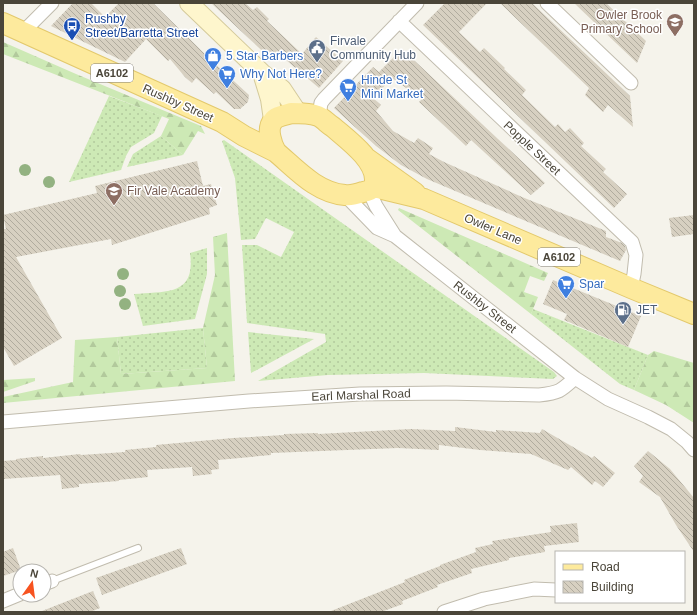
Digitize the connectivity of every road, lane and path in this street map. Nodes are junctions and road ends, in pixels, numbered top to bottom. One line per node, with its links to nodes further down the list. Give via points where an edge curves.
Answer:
1 (52, 3): 7 (street)
2 (189, 3): 8 (street)
3 (417, 3): 5 (street)
4 (547, 3): 9 (street)
5 (398, 21): 10 (street); 20 (street, Popple Street, via 632,242 636,255)
6 (3, 23): 7 (main road, Rushby Street / A6102)
7 (23, 32): 12 (main road, Rushby Street / A6102)
8 (262, 73): 11 (street, via 282,89); 13 (street, via 270,99)
9 (631, 83)
10 (322, 107): 11 (main road); 15 (main road, via 344,137)
11 (298, 113): 13 (main road, via 284,115)
12 (222, 122): 13 (main road, Rushby Street / A6102); 14 (main road, Rushby Street / A6102)
13 (272, 124): 14 (main road, via 272,145)
14 (276, 152): 17 (main road, Rushby Street, via 319,187)
15 (365, 157): 16 (main road, via 375,181); 18 (main road, Owler Lane / A6102)
16 (372, 189): 17 (main road); 18 (main road, Owler Lane / A6102); 19 (street, Rushby Street, via 376,206)
17 (346, 196): 19 (street, Rushby Street, via 377,228)
18 (424, 199): 20 (main road, Owler Lane / A6102)
19 (395, 236): 22 (street, Rushby Street)
20 (631, 288): 21 (main road, Owler Lane / A6102)
21 (694, 314)
22 (575, 378): 23 (street, Earl Marshal Road, via 553,394 360,394); 24 (street, via 608,399 671,429)
23 (3, 422)
24 (694, 450)
25 (138, 548): 26 (lane)
26 (52, 580)
27 (555, 590): 28 (street, via 534,589 484,599)
28 (444, 612)

